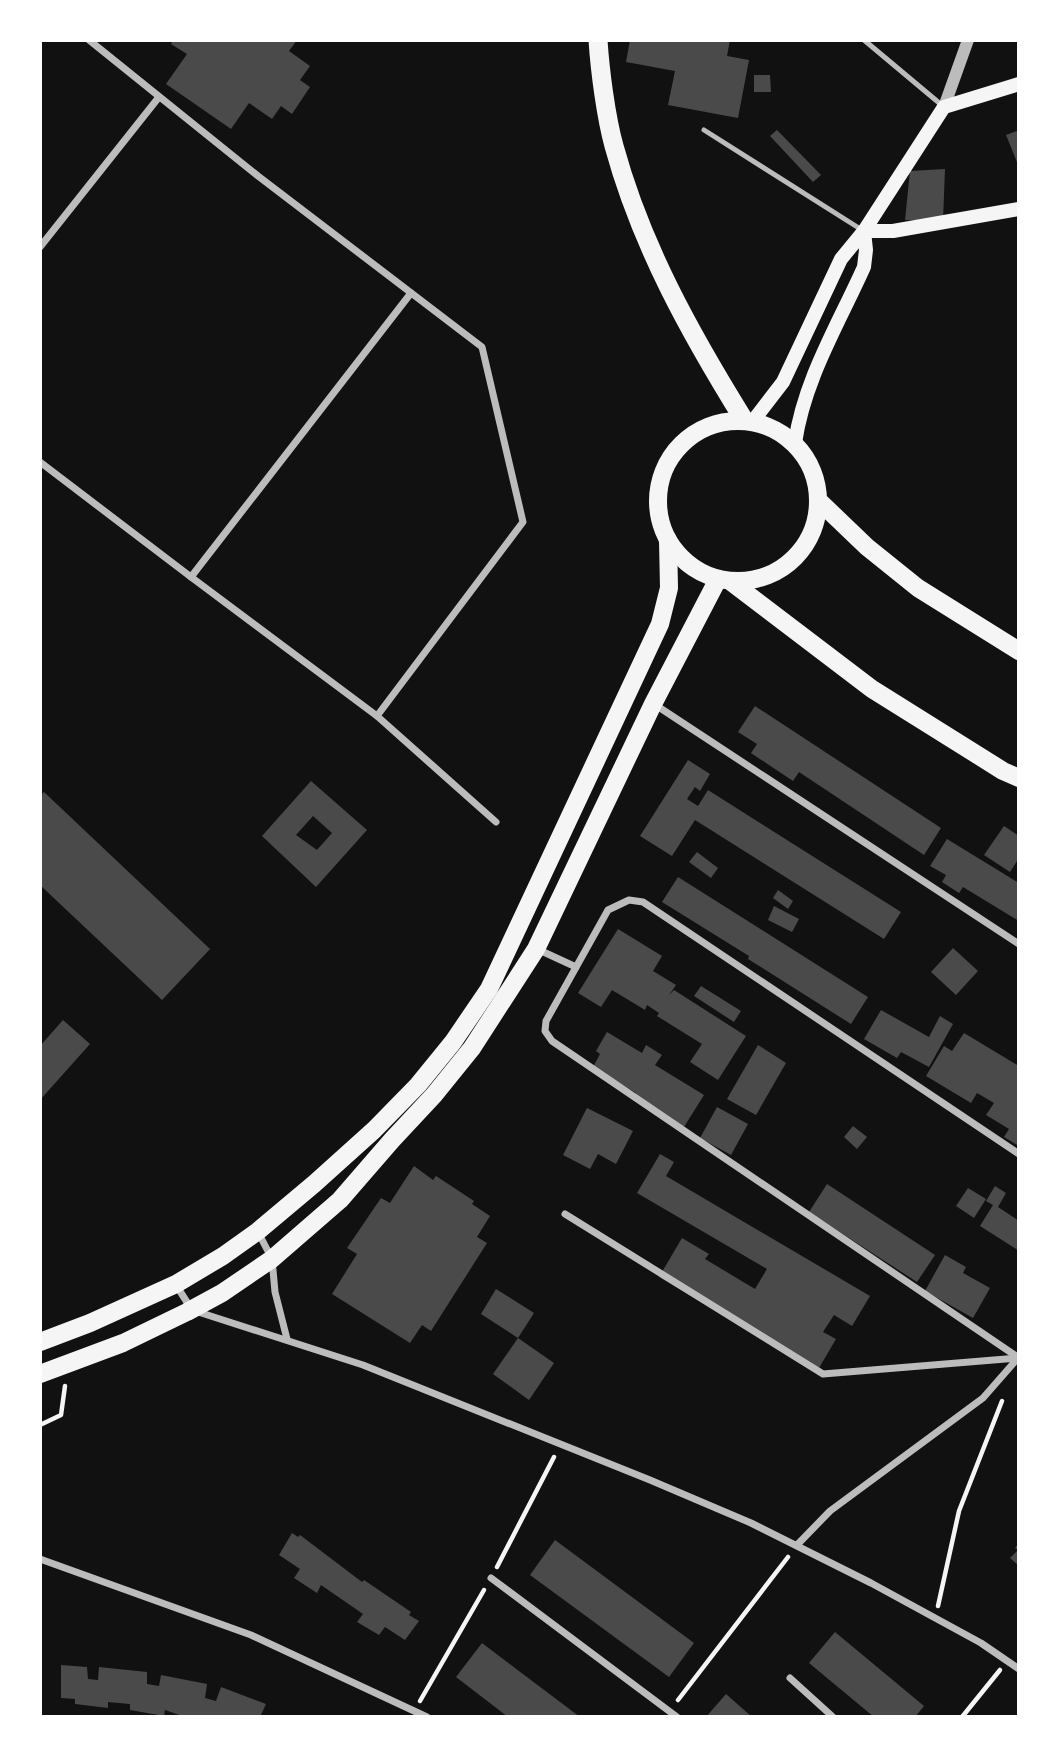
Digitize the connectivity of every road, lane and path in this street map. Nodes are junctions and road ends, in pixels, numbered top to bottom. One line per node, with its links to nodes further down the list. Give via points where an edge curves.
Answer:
1 (89, 40): 6 (street)
2 (598, 40): 13 (highway, via 613,144 645,240 702,353)
3 (864, 40): 7 (lane)
4 (968, 40): 7 (street)
5 (1019, 84): 7 (main road)
6 (159, 97): 11 (street); 12 (street)
7 (944, 107): 10 (main road)
8 (704, 131): 10 (lane)
9 (1019, 209): 10 (main road)
10 (864, 232): 13 (main road, via 841,259 783,382); 14 (main road, via 864,267 807,390)
11 (40, 247)
12 (411, 293): 18 (street); 22 (street, via 482,347 523,522)
13 (749, 421): 14 (main road, via 783,433); 17 (main road, via 709,426 693,434 668,460 658,495)
14 (795, 443): 16 (main road, via 808,460)
15 (40, 462): 18 (street)
16 (819, 501): 19 (main road, via 812,534 792,561 763,578); 20 (main road, via 918,588)
17 (668, 540): 19 (main road, via 698,571); 30 (main road, via 669,588 660,624 489,989 418,1085)
18 (191, 577): 22 (street)
19 (724, 580): 21 (main road); 23 (main road, via 872,690)
20 (1019, 651)
21 (653, 704): 25 (street); 26 (main road)
22 (377, 716): 24 (street)
23 (1013, 777)
24 (496, 822)
25 (1019, 944)
26 (536, 949): 27 (street); 31 (main road, via 472,1048 434,1095 340,1200)
27 (576, 967): 28 (street, via 608,910 629,900 643,902); 36 (street, via 546,1021 545,1031 552,1041)
28 (1019, 1154)
29 (565, 1214): 36 (street, via 822,1374)
30 (258, 1231): 31 (street); 32 (main road)
31 (272, 1259): 33 (main road); 34 (street)
32 (176, 1284): 33 (street); 35 (main road)
33 (192, 1310): 34 (street); 37 (main road)
34 (287, 1339): 41 (street, via 363,1364 650,1479)
35 (40, 1342)
36 (1019, 1358): 41 (street, via 983,1398 830,1511)
37 (68, 1364): 38 (main road); 40 (path, via 61,1415)
38 (40, 1374)
39 (1004, 1396): 44 (path, via 959,1511)
40 (40, 1426)
41 (797, 1545): 44 (street); 48 (path)
42 (40, 1559): 49 (street, via 251,1635)
43 (491, 1578): 48 (street)
44 (935, 1618): 45 (street)
45 (1007, 1661): 46 (street); 52 (path)
46 (1019, 1670)
47 (790, 1678): 51 (street)
48 (670, 1711): 50 (street)
49 (428, 1717)
50 (677, 1717)
51 (833, 1717)
52 (962, 1717)

